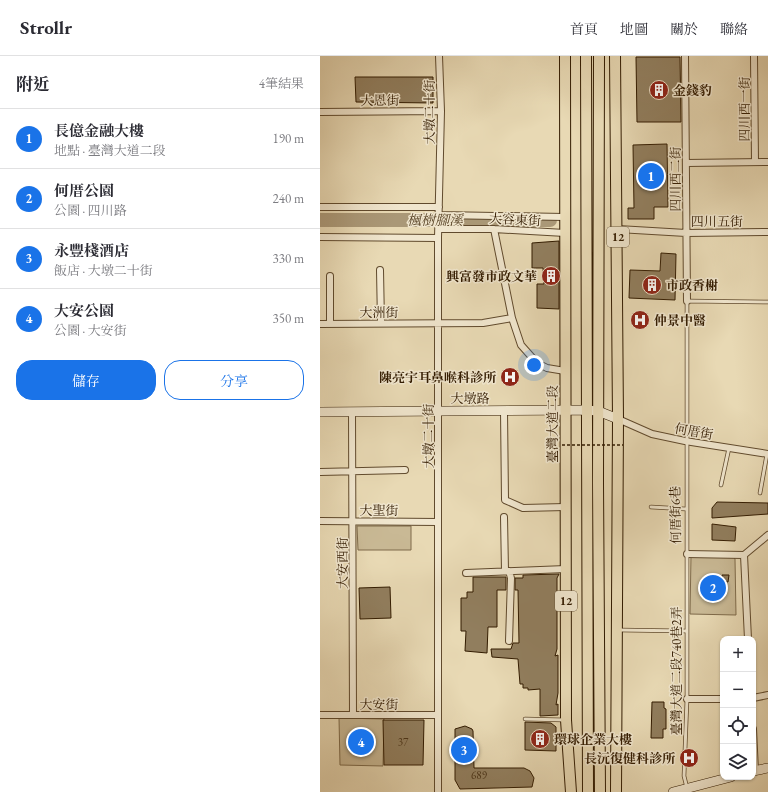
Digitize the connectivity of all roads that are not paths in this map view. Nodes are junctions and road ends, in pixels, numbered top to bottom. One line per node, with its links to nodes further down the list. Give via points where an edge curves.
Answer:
1 (439, 56): 8 (street, 大墩二十街)
2 (565, 56): 16 (main road, 臺灣大道二段 / 12)
3 (586, 56): 35 (main road, 12)
4 (599, 56): 40 (main road, 12)
5 (615, 56): 19 (main road, 12)
6 (685, 56): 12 (street, 四川西二街)
7 (754, 56): 10 (street, 四川西一街)
8 (441, 111): 9 (street, 大恩街); 14 (street, 大墩二十街)
9 (320, 112)
10 (755, 162): 11 (street); 12 (street)
11 (768, 162)
12 (686, 163): 22 (street, 四川西二街)
13 (320, 207): 14 (street)
14 (439, 207): 15 (street, 大墩二十街)
15 (439, 215): 16 (street, 大容東街); 17 (street, 大墩二十街)
16 (565, 217): 21 (main road, 臺灣大道二段 / 12)
17 (439, 229): 18 (street, 大容東街); 24 (street, 大墩二十街)
18 (494, 229): 21 (street, 大容東街); 29 (street)
19 (618, 229): 22 (street, 四川五街); 42 (main road, 12)
20 (768, 232): 22 (street, 四川五街)
21 (565, 233): 34 (main road, 臺灣大道二段 / 12)
22 (686, 233): 27 (street, 四川西二街)
23 (320, 237): 24 (street)
24 (438, 238): 31 (street, 大墩二十街)
25 (380, 270): 30 (street)
26 (330, 276): 33 (street)
27 (686, 301): 28 (lane); 43 (lane, 何厝街6巷)
28 (768, 302)
29 (512, 318): 31 (street, 大洲街, via 483,324); 34 (street, via 521,345 527,354 547,368)
30 (380, 323): 31 (street, 大洲街); 33 (street, 大洲街)
31 (438, 323): 37 (street, 大墩二十街)
32 (320, 324): 33 (street, 大洲街)
33 (330, 324)
34 (565, 371): 39 (main road, 臺灣大道二段 / 12)
35 (586, 410): 39 (street, 大墩路); 40 (street, 大墩路); 83 (main road, 12)
36 (352, 411): 37 (street, 大墩路); 41 (street, 大墩路); 47 (street, 大安西街)
37 (439, 411): 38 (street, 大墩路); 57 (street, 大墩二十街)
38 (504, 411): 39 (street, 大墩路); 51 (street, via 505,500 523,508)
39 (565, 411): 51 (main road, 臺灣大道二段 / 12)
40 (598, 411): 42 (street, 大墩路); 84 (main road, 12)
41 (320, 412)
42 (618, 419): 43 (street, 何厝街, via 652,434); 64 (main road, 12)
43 (685, 441): 44 (street, 何厝街); 53 (lane, 何厝街6巷)
44 (729, 448): 45 (street, 何厝街); 49 (lane)
45 (767, 454): 50 (lane)
46 (405, 470): 47 (street)
47 (352, 471): 48 (street); 56 (street, 大安西街)
48 (320, 472)
49 (721, 485)
50 (760, 493)
51 (566, 507): 61 (main road, 臺灣大道二段 / 12)
52 (651, 507): 53 (lane)
53 (686, 509): 59 (lane, 何厝街6巷)
54 (504, 516): 62 (street)
55 (320, 521): 56 (street, 大聖街)
56 (353, 521): 57 (street, 大聖街); 73 (street, 大安西街)
57 (438, 522): 74 (street, 大墩二十街)
58 (768, 535): 60 (street)
59 (687, 554): 60 (street, 何厝街6巷); 65 (lane, 臺灣大道二段740巷2弄)
60 (744, 555): 66 (street)
61 (566, 569): 62 (street); 76 (main road, 臺灣大道二段 / 12)
62 (507, 571): 63 (street); 67 (street, via 511,578)
63 (466, 572)
64 (618, 630): 65 (lane); 85 (main road, 12)
65 (686, 631): 70 (lane, 臺灣大道二段740巷2弄)
66 (748, 636)
67 (510, 641)
68 (768, 695): 69 (street)
69 (756, 697)
70 (687, 699): 71 (street); 80 (lane, 臺灣大道二段740巷2弄, via 684,776)
71 (720, 699)
72 (320, 715): 73 (street, 大安街)
73 (353, 715): 74 (street, 大安街)
74 (438, 715): 81 (street, 大墩二十街)
75 (524, 719): 76 (lane)
76 (566, 720): 82 (main road, 臺灣大道二段 / 12)
77 (768, 768): 78 (street)
78 (756, 771)
79 (720, 780): 80 (street)
80 (687, 789): 86 (street)
81 (438, 792)
82 (570, 792)
83 (588, 792)
84 (600, 792)
85 (616, 792)
86 (673, 792)

